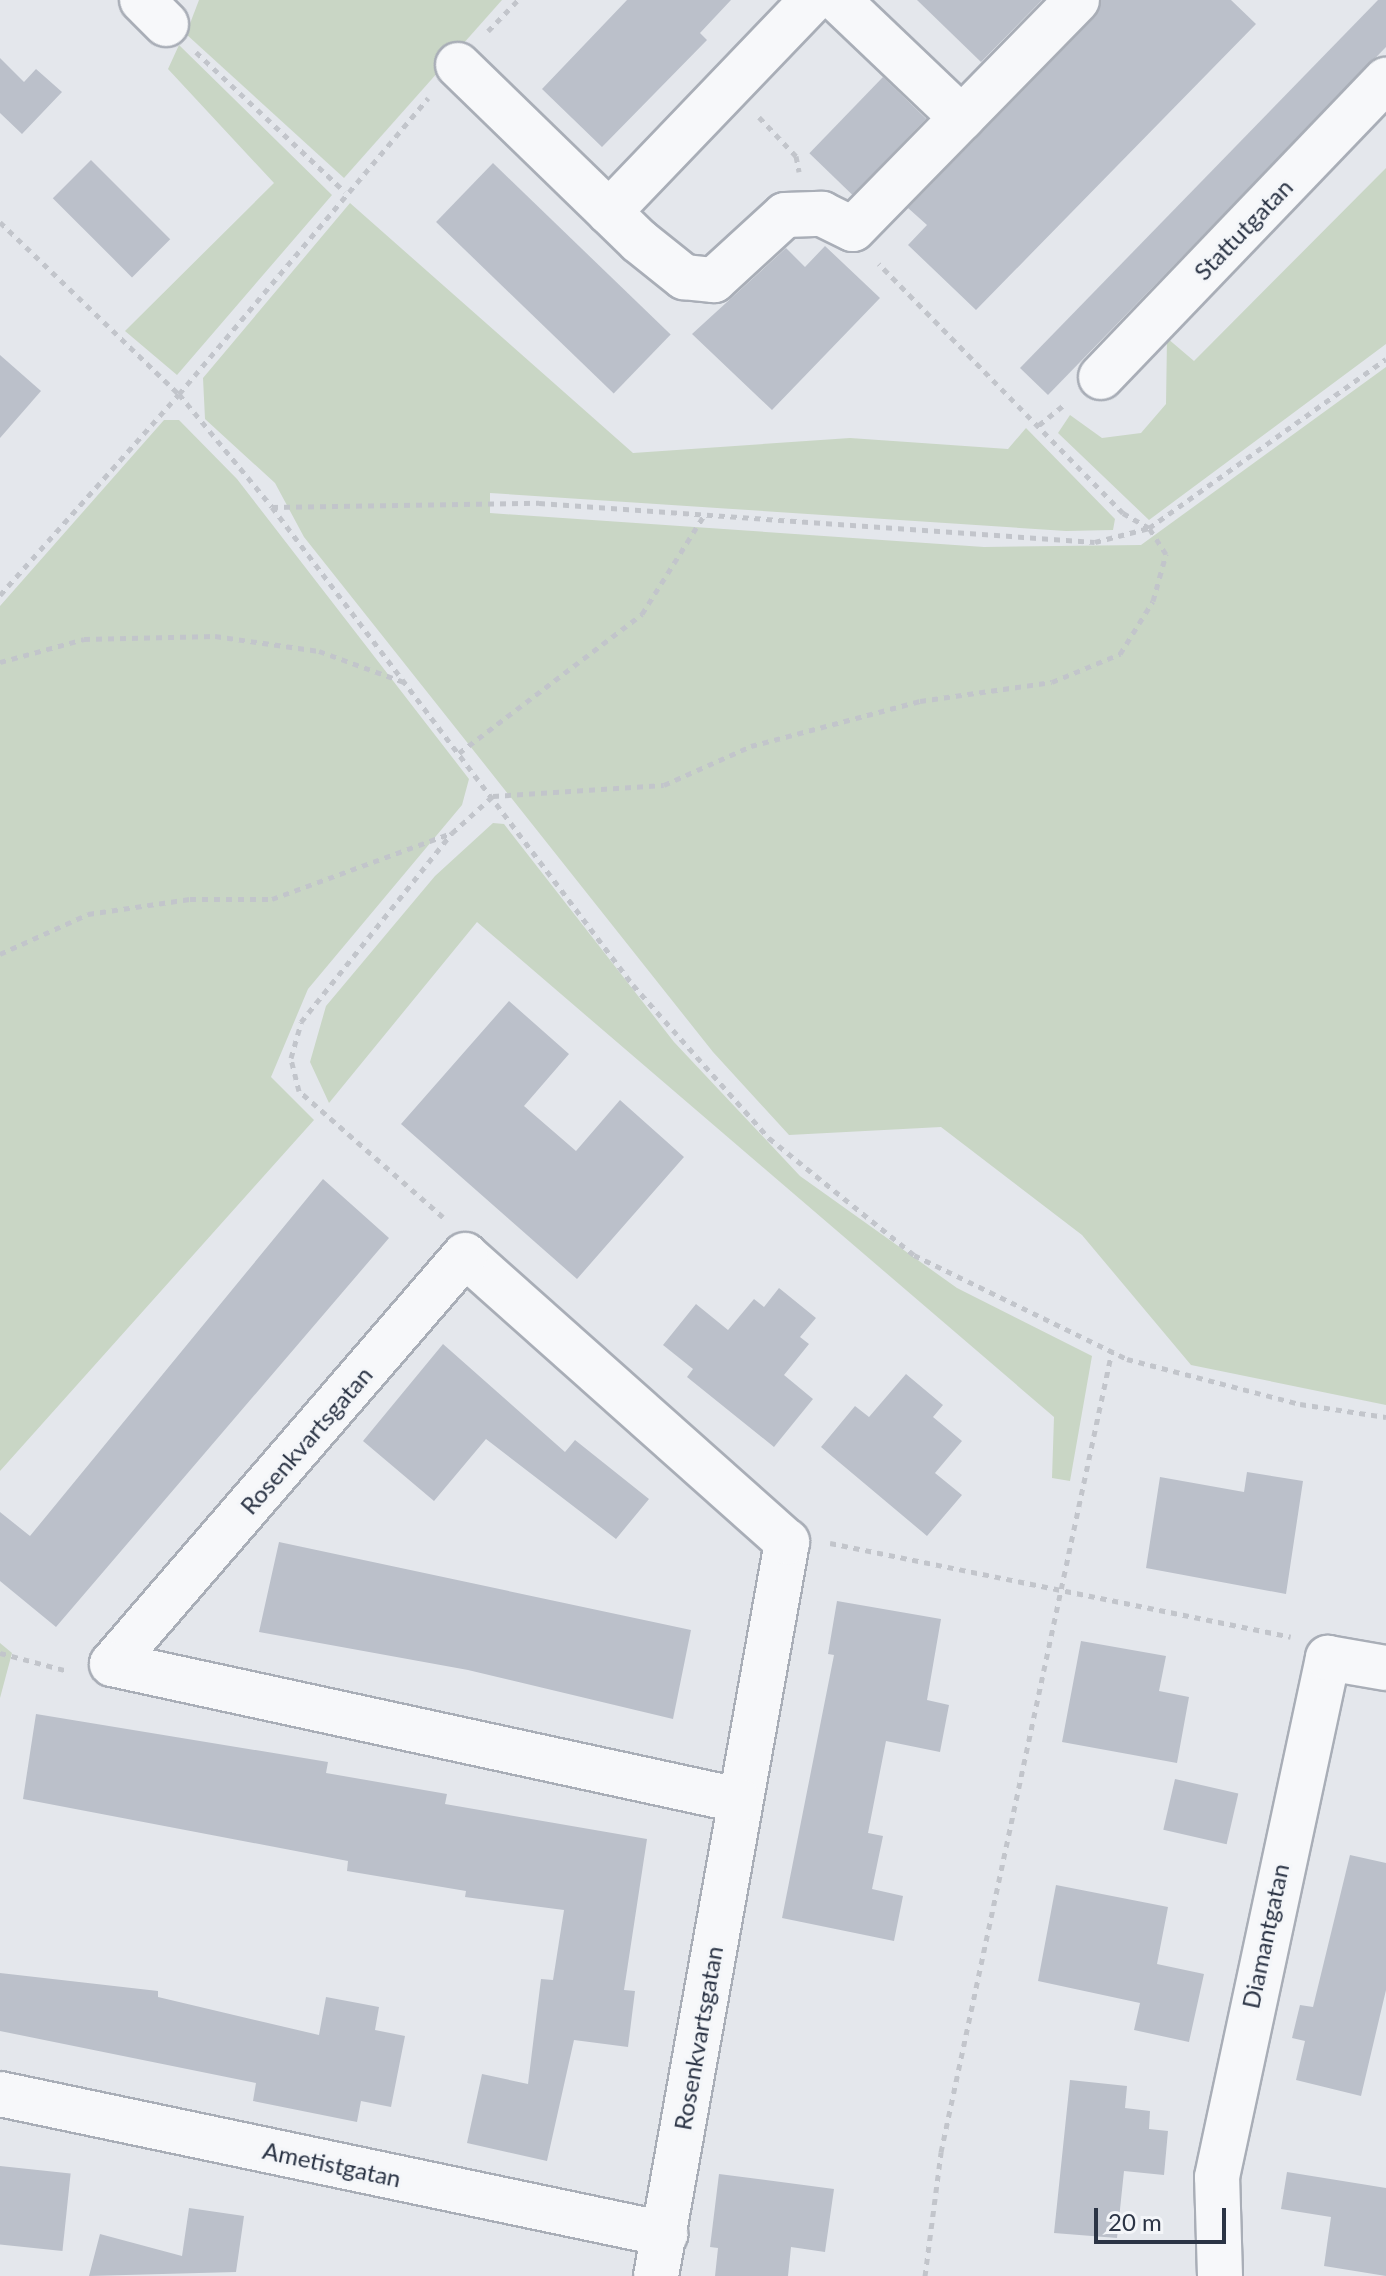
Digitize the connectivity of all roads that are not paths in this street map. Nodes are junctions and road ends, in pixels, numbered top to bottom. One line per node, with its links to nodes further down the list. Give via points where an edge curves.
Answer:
1 (812, 0): 7 (street)
2 (838, 0): 6 (street)
3 (1077, 0): 6 (street)
4 (458, 65): 7 (street)
5 (1386, 80): 8 (street, Stattutgatan)
6 (962, 118): 7 (street, via 838,221 785,215 714,280 684,277)
7 (609, 212)
8 (1101, 377)
9 (1386, 1668): 14 (street, Diamantgatan, via 1328,1658 1217,2177)
10 (738, 1800): 10 (street, Rosenkvartsgatan, via 787,1542 465,1255 112,1664); 12 (street, Rosenkvartsgatan)
11 (0, 2094): 12 (street, Ametistgatan)
12 (665, 2234): 13 (street, Rosenkvartsgatan)
13 (656, 2276)
14 (1220, 2276)

